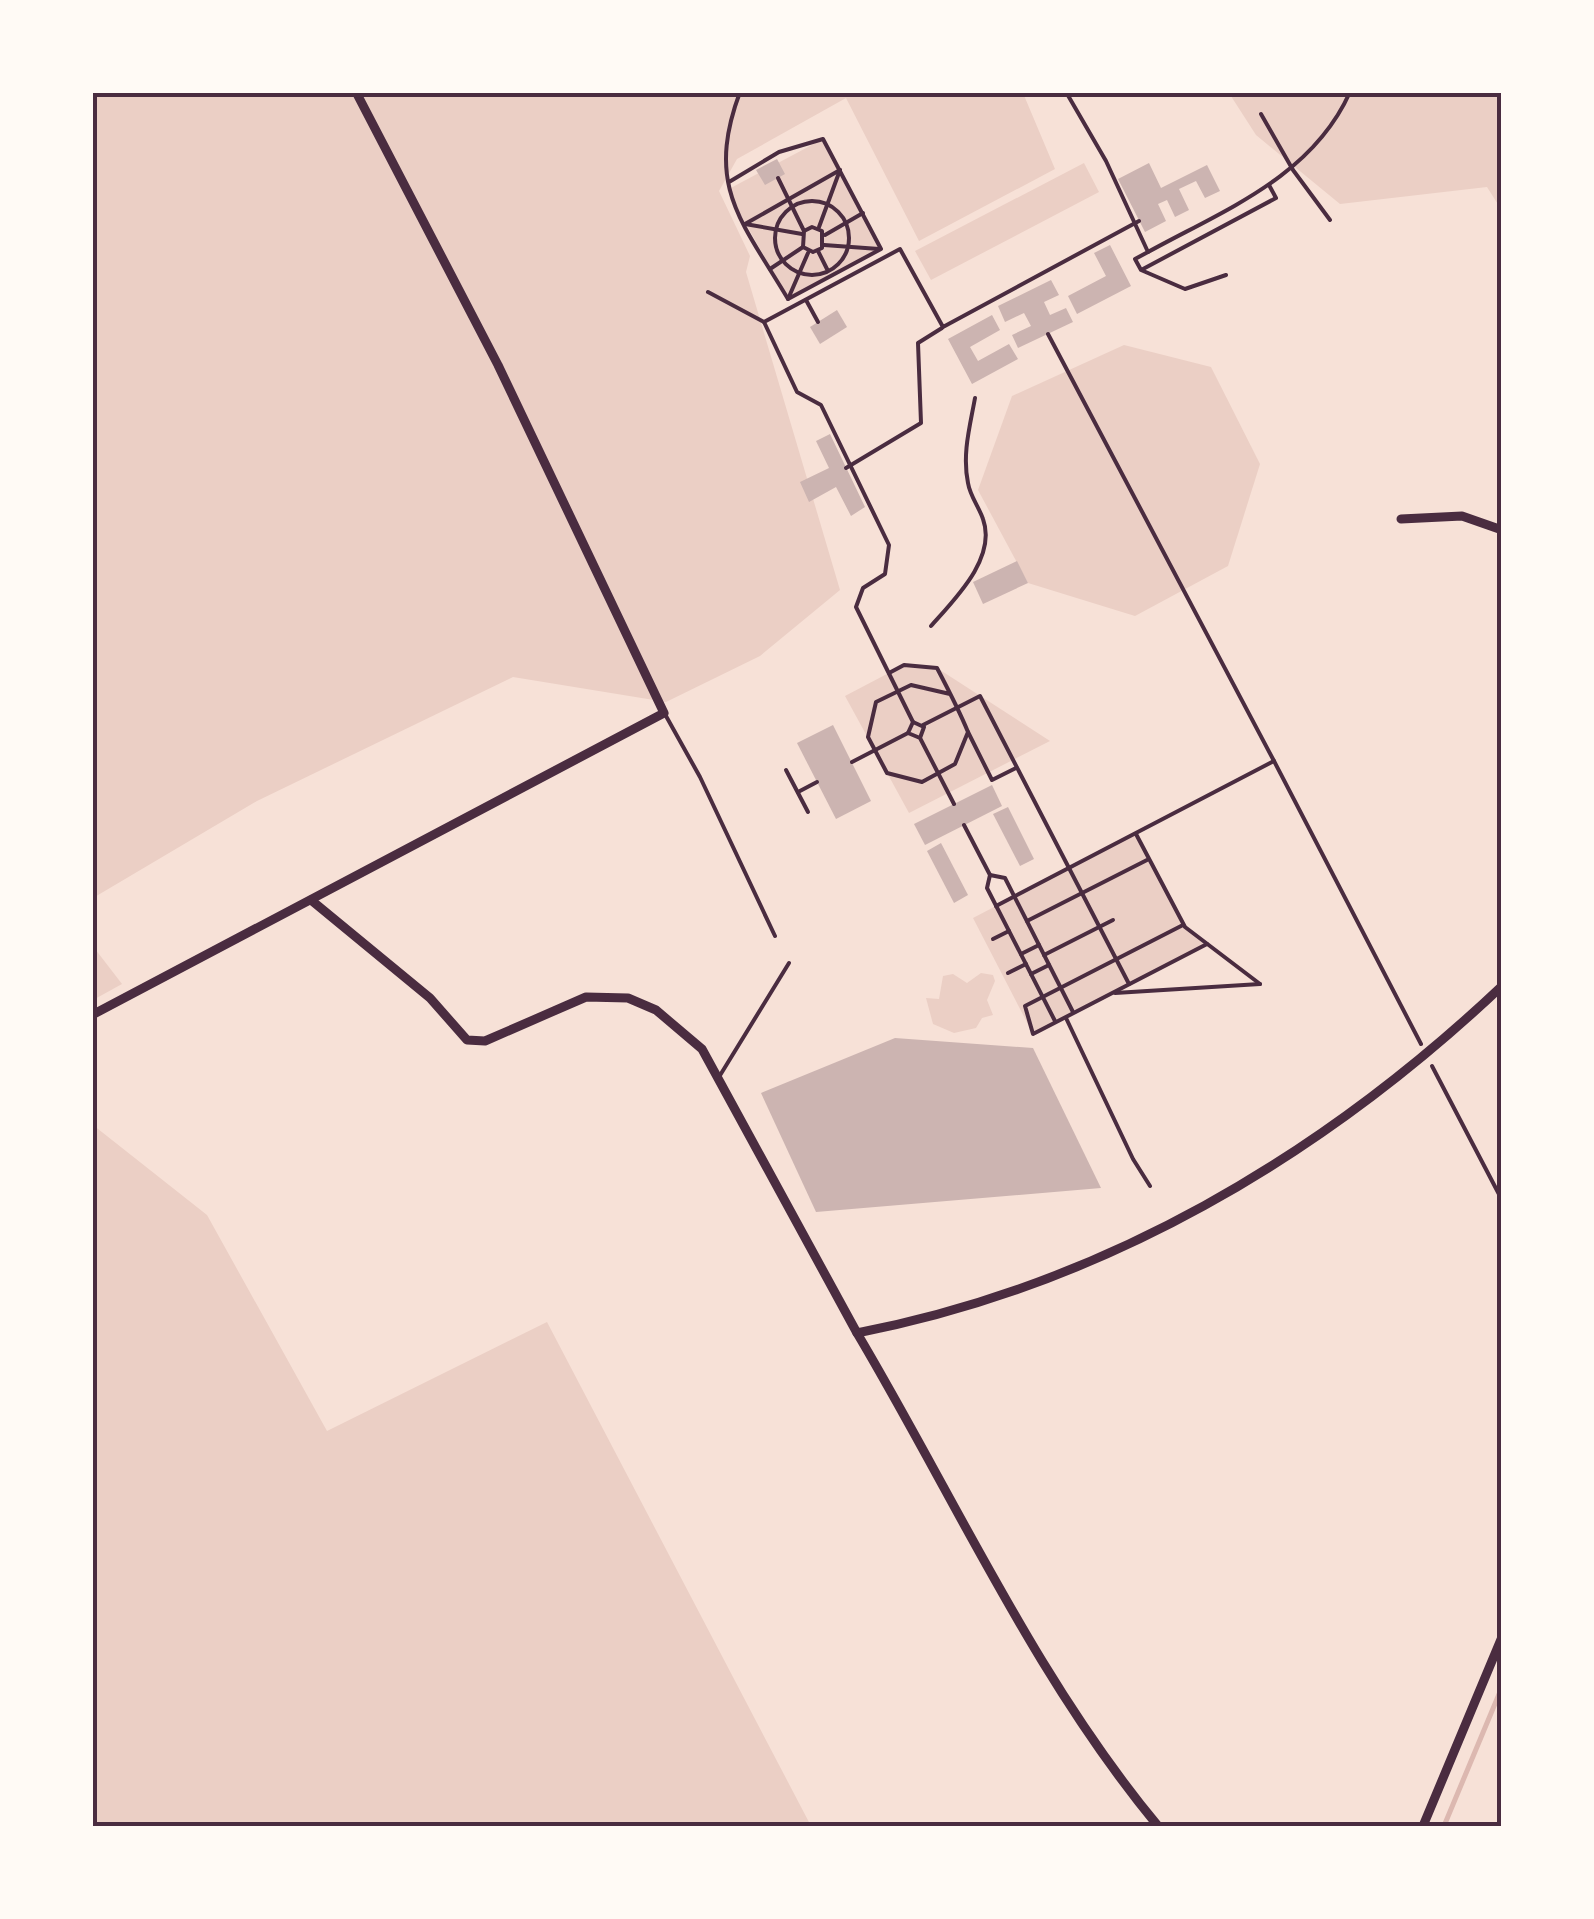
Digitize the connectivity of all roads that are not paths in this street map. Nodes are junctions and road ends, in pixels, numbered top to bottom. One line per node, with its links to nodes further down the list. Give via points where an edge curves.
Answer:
1 (356, 92): 6 (street, via 498,365)
2 (976, 398): 5 (lane, via 965,452 986,547 961,592)
3 (1401, 519): 4 (street, via 1462,516)
4 (1502, 530)
5 (930, 626)
6 (664, 713): 7 (street); 8 (lane)
7 (311, 900): 11 (street); 12 (street, via 430,998 467,1040 485,1041 586,997 614,996 656,1010 702,1049)
8 (775, 936)
9 (789, 963): 12 (lane)
10 (1502, 986): 13 (street, via 1325,1132 1178,1219 1017,1290)
11 (92, 1014)
12 (719, 1077): 13 (street)
13 (858, 1332): 15 (street, via 1060,1692 1101,1758)
14 (1502, 1637): 16 (street)
15 (1158, 1826)
16 (1423, 1826)

